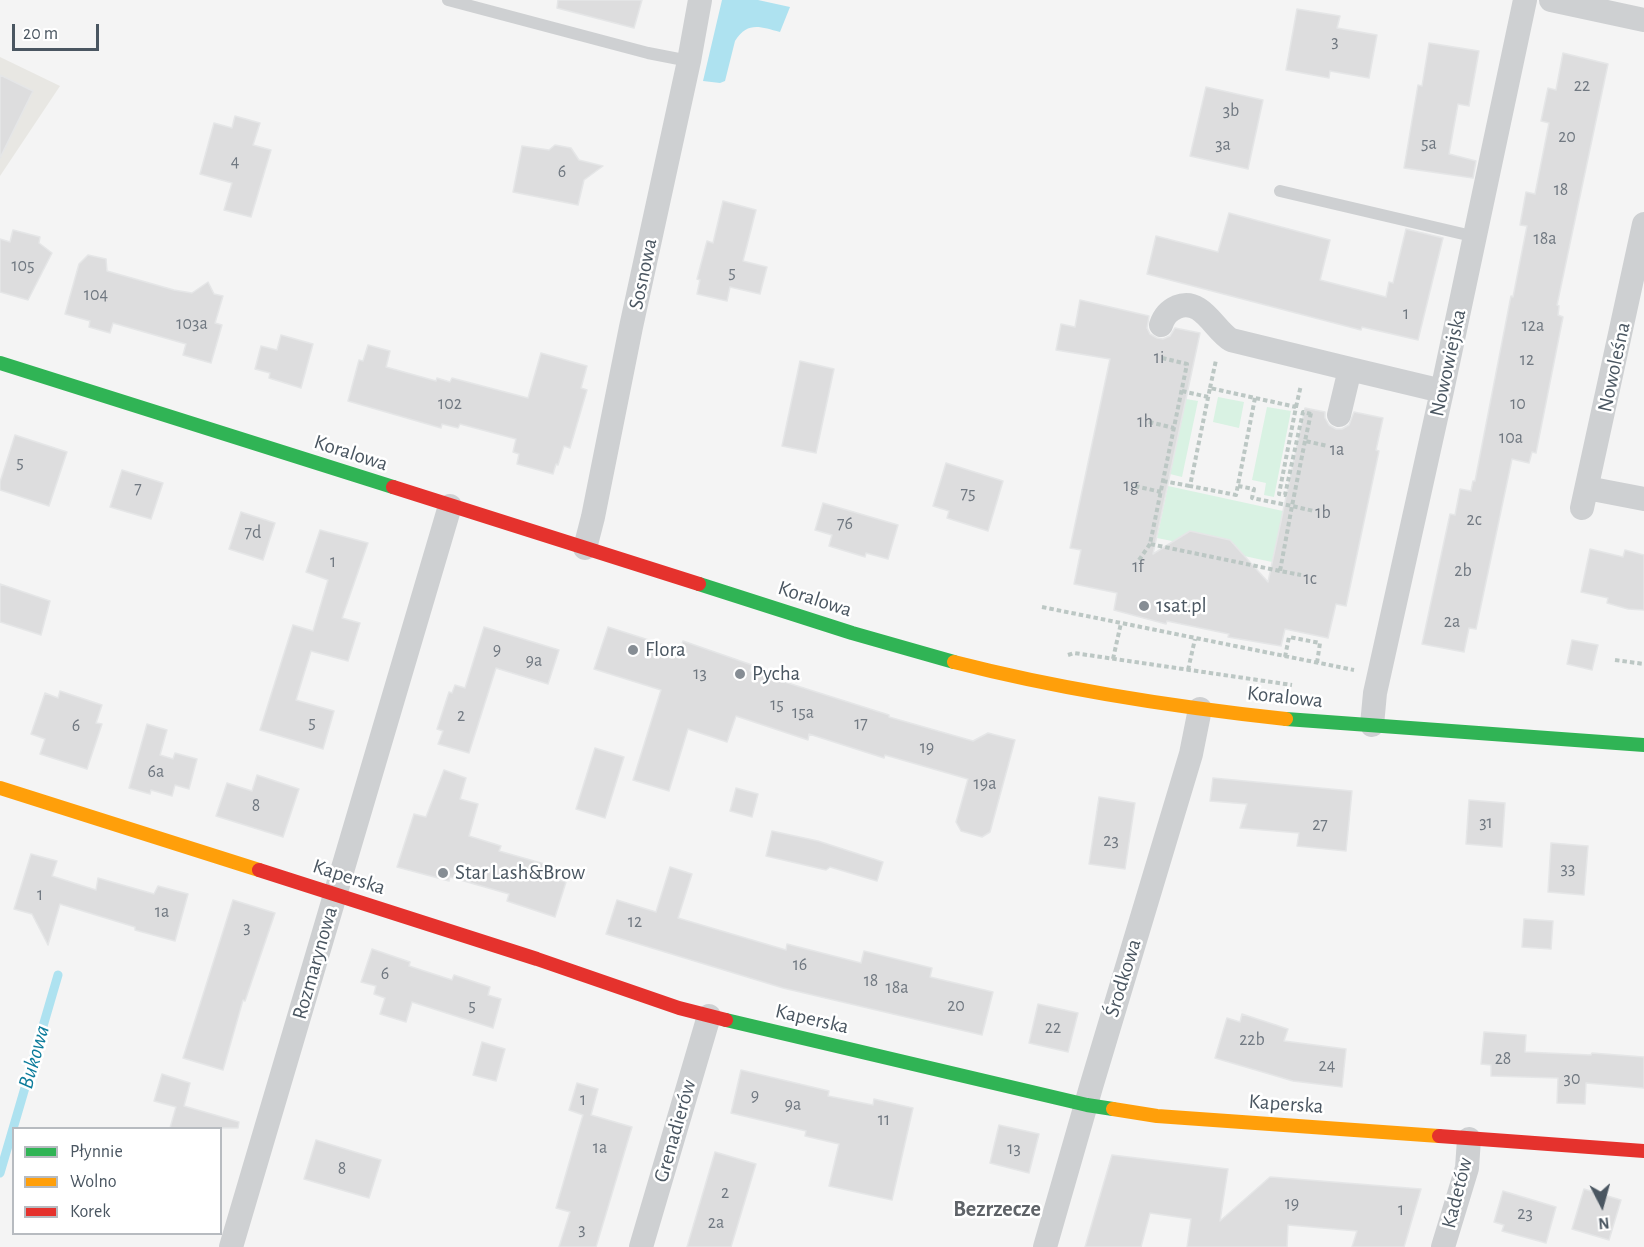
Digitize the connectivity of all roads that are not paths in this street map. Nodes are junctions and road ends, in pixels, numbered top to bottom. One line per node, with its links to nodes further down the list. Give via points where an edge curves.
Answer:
1 (448, 0): 6 (lane)
2 (700, 0): 6 (street, Sosnowa)
3 (1525, 0): 9 (street, Nowowiejska)
4 (1551, 0): 5 (street)
5 (1644, 20)
6 (689, 61): 17 (street, Sosnowa)
7 (1280, 191): 9 (lane)
8 (1644, 224): 15 (street, Nowoleśna, via 1585,498)
9 (1476, 237): 13 (street, Nowowiejska)
10 (1161, 325): 12 (street, via 1175,308 1194,307 1231,340)
11 (0, 363): 16 (street, Koralowa)
12 (1350, 369): 13 (street); 14 (street)
13 (1442, 391): 19 (street, Nowowiejska, via 1375,693)
14 (1340, 416)
15 (1644, 500)
16 (450, 506): 17 (street, Koralowa); 22 (street, Rozmarynowa)
17 (585, 548): 18 (street, Koralowa, via 935,657 1100,694)
18 (1200, 709): 19 (street, Koralowa); 24 (street, Środkowa, via 1193,748)
19 (1372, 725): 20 (street, Koralowa)
20 (1644, 745)
21 (0, 788): 22 (street, Kaperska)
22 (335, 895): 23 (street, Kaperska); 27 (street, Rozmarynowa)
23 (709, 1016): 24 (street, Kaperska); 28 (street, Grenadierów)
24 (1087, 1104): 25 (street, Kaperska, via 1157,1116); 29 (street, Środkowa)
25 (1469, 1139): 26 (street, Kaperska); 30 (street, Kadetów, via 1467,1168)
26 (1644, 1151)
27 (231, 1247)
28 (641, 1247)
29 (1045, 1247)
30 (1443, 1247)

